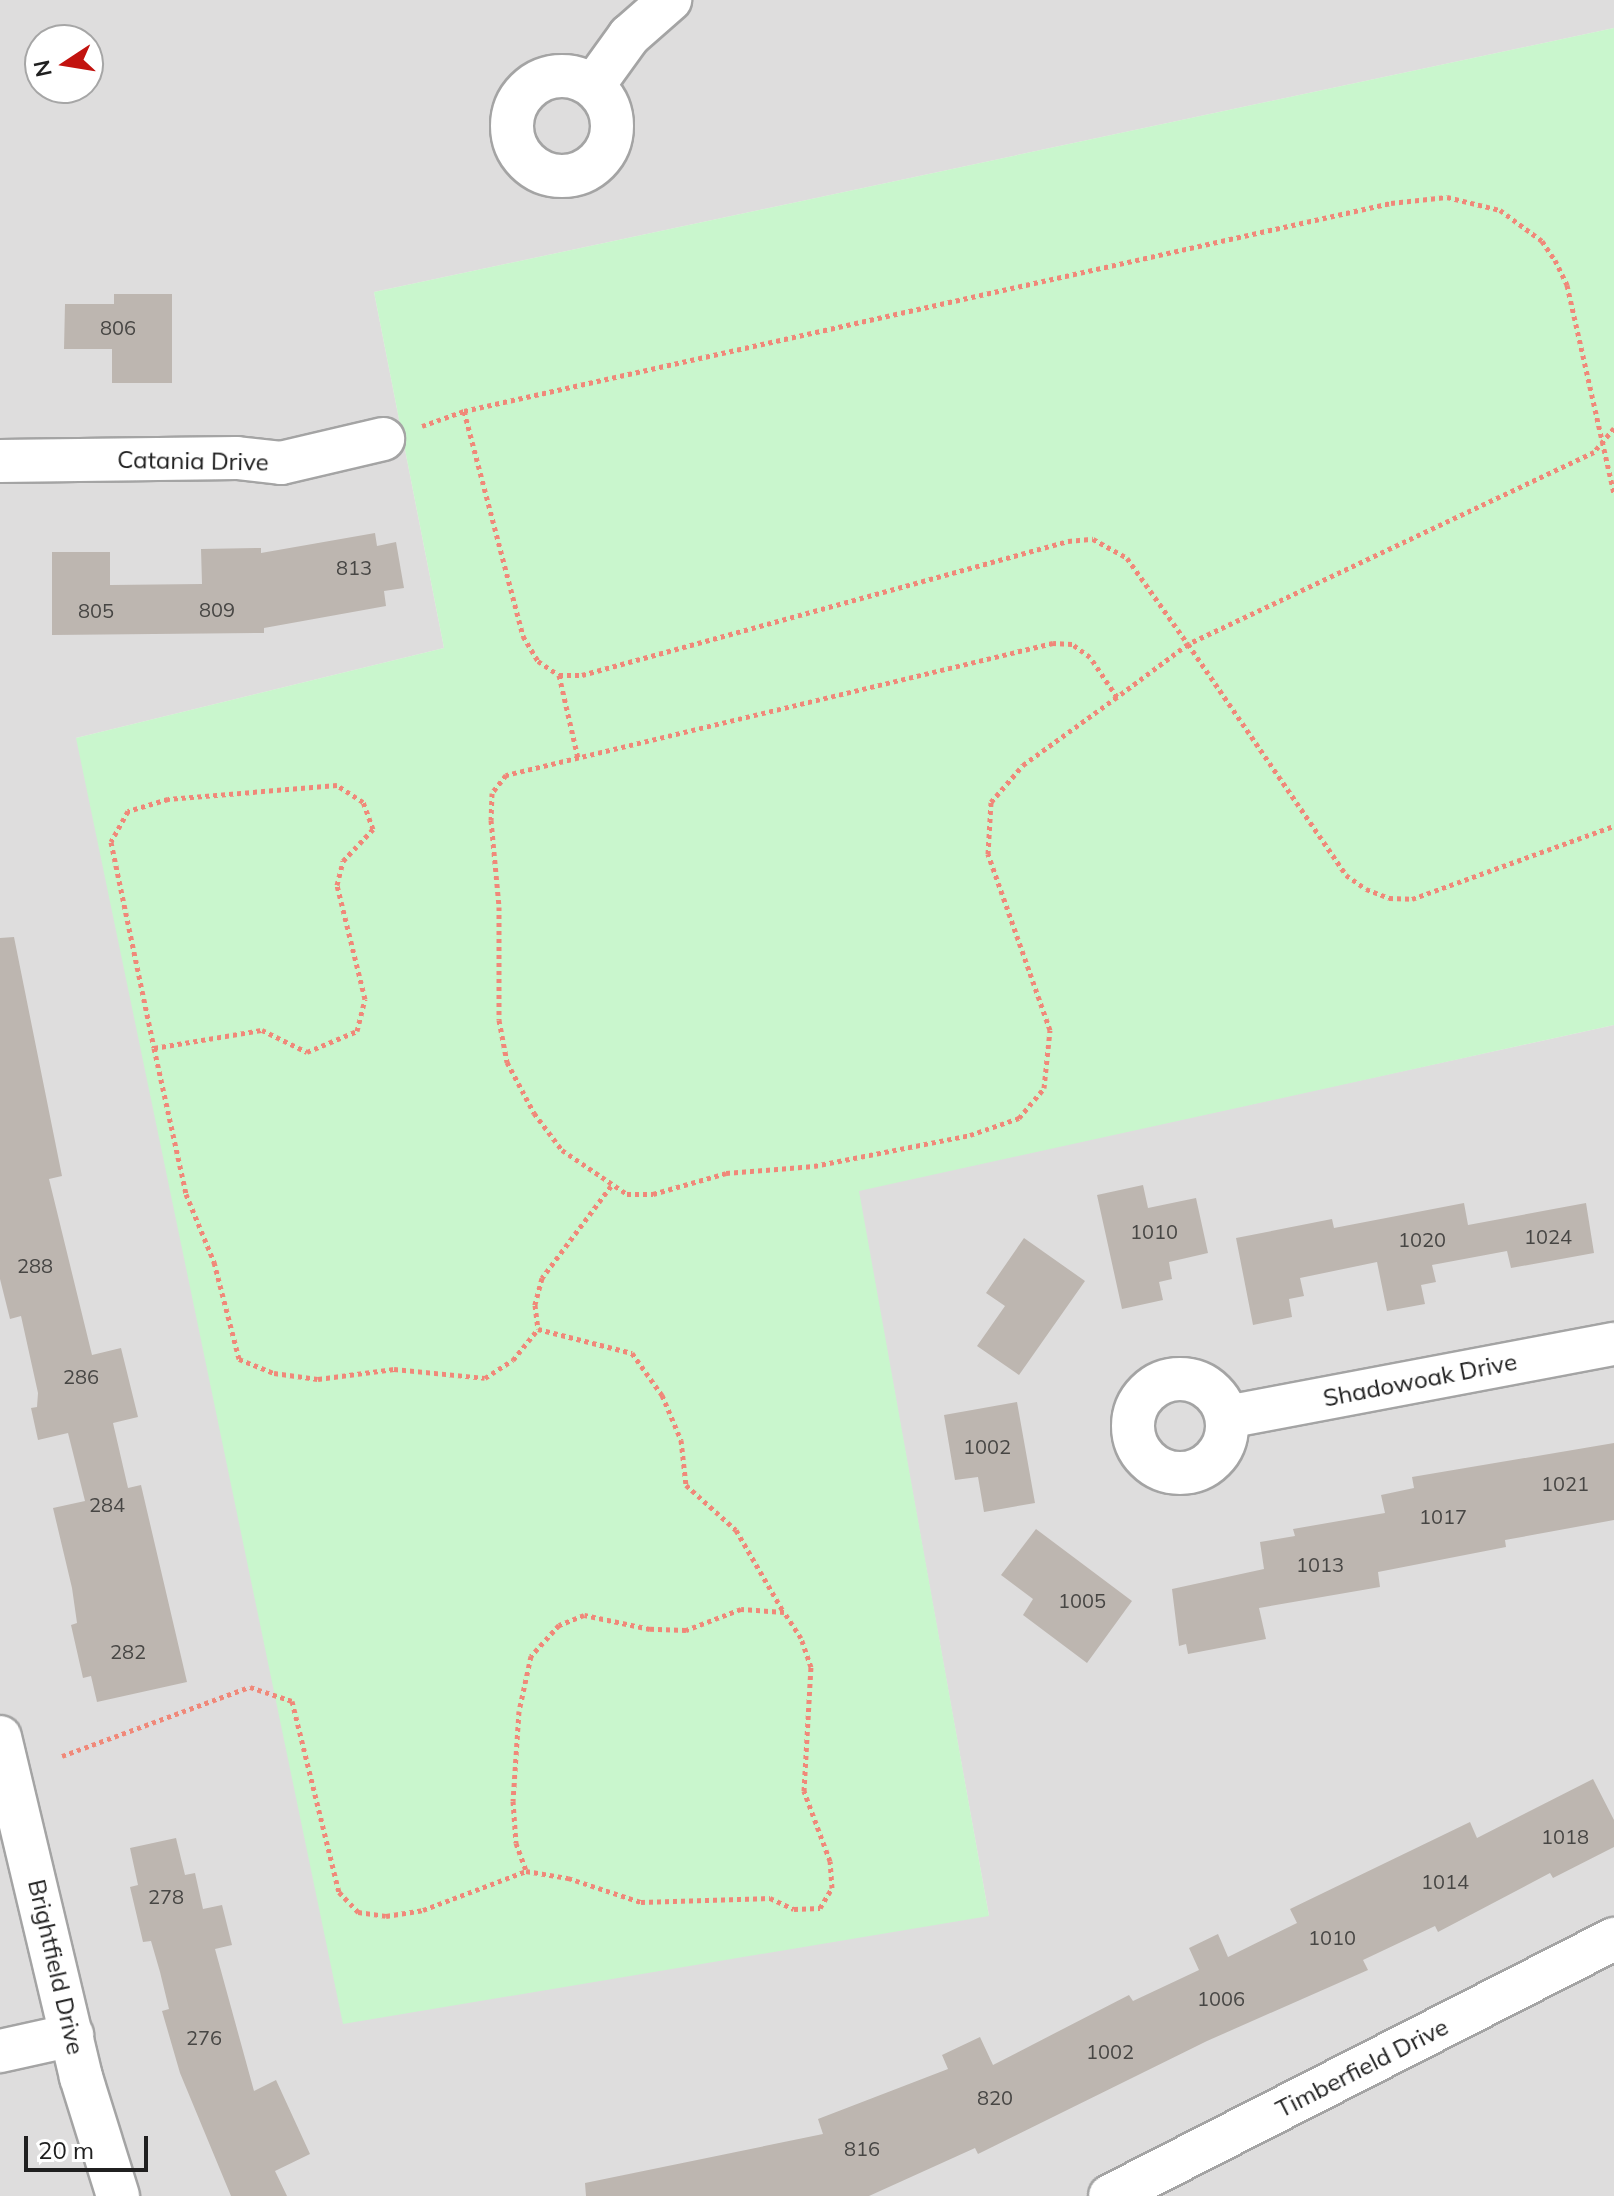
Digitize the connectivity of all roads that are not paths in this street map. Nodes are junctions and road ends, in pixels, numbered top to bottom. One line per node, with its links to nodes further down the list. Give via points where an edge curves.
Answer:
1 (670, 0): 2 (street, via 629,36)
2 (593, 86)
3 (383, 439): 4 (street, Catania Drive, via 281,463 237,458)
4 (0, 461)
5 (1614, 1344): 6 (street, Shadowoak Drive)
6 (1227, 1417)
7 (0, 1737): 9 (street, Brightfield Drive)
8 (1614, 1939): 12 (street, Timberfield Drive)
9 (72, 2035): 10 (street); 11 (street, Brightfield Drive)
10 (0, 2051)
11 (118, 2196)
12 (1110, 2196)

